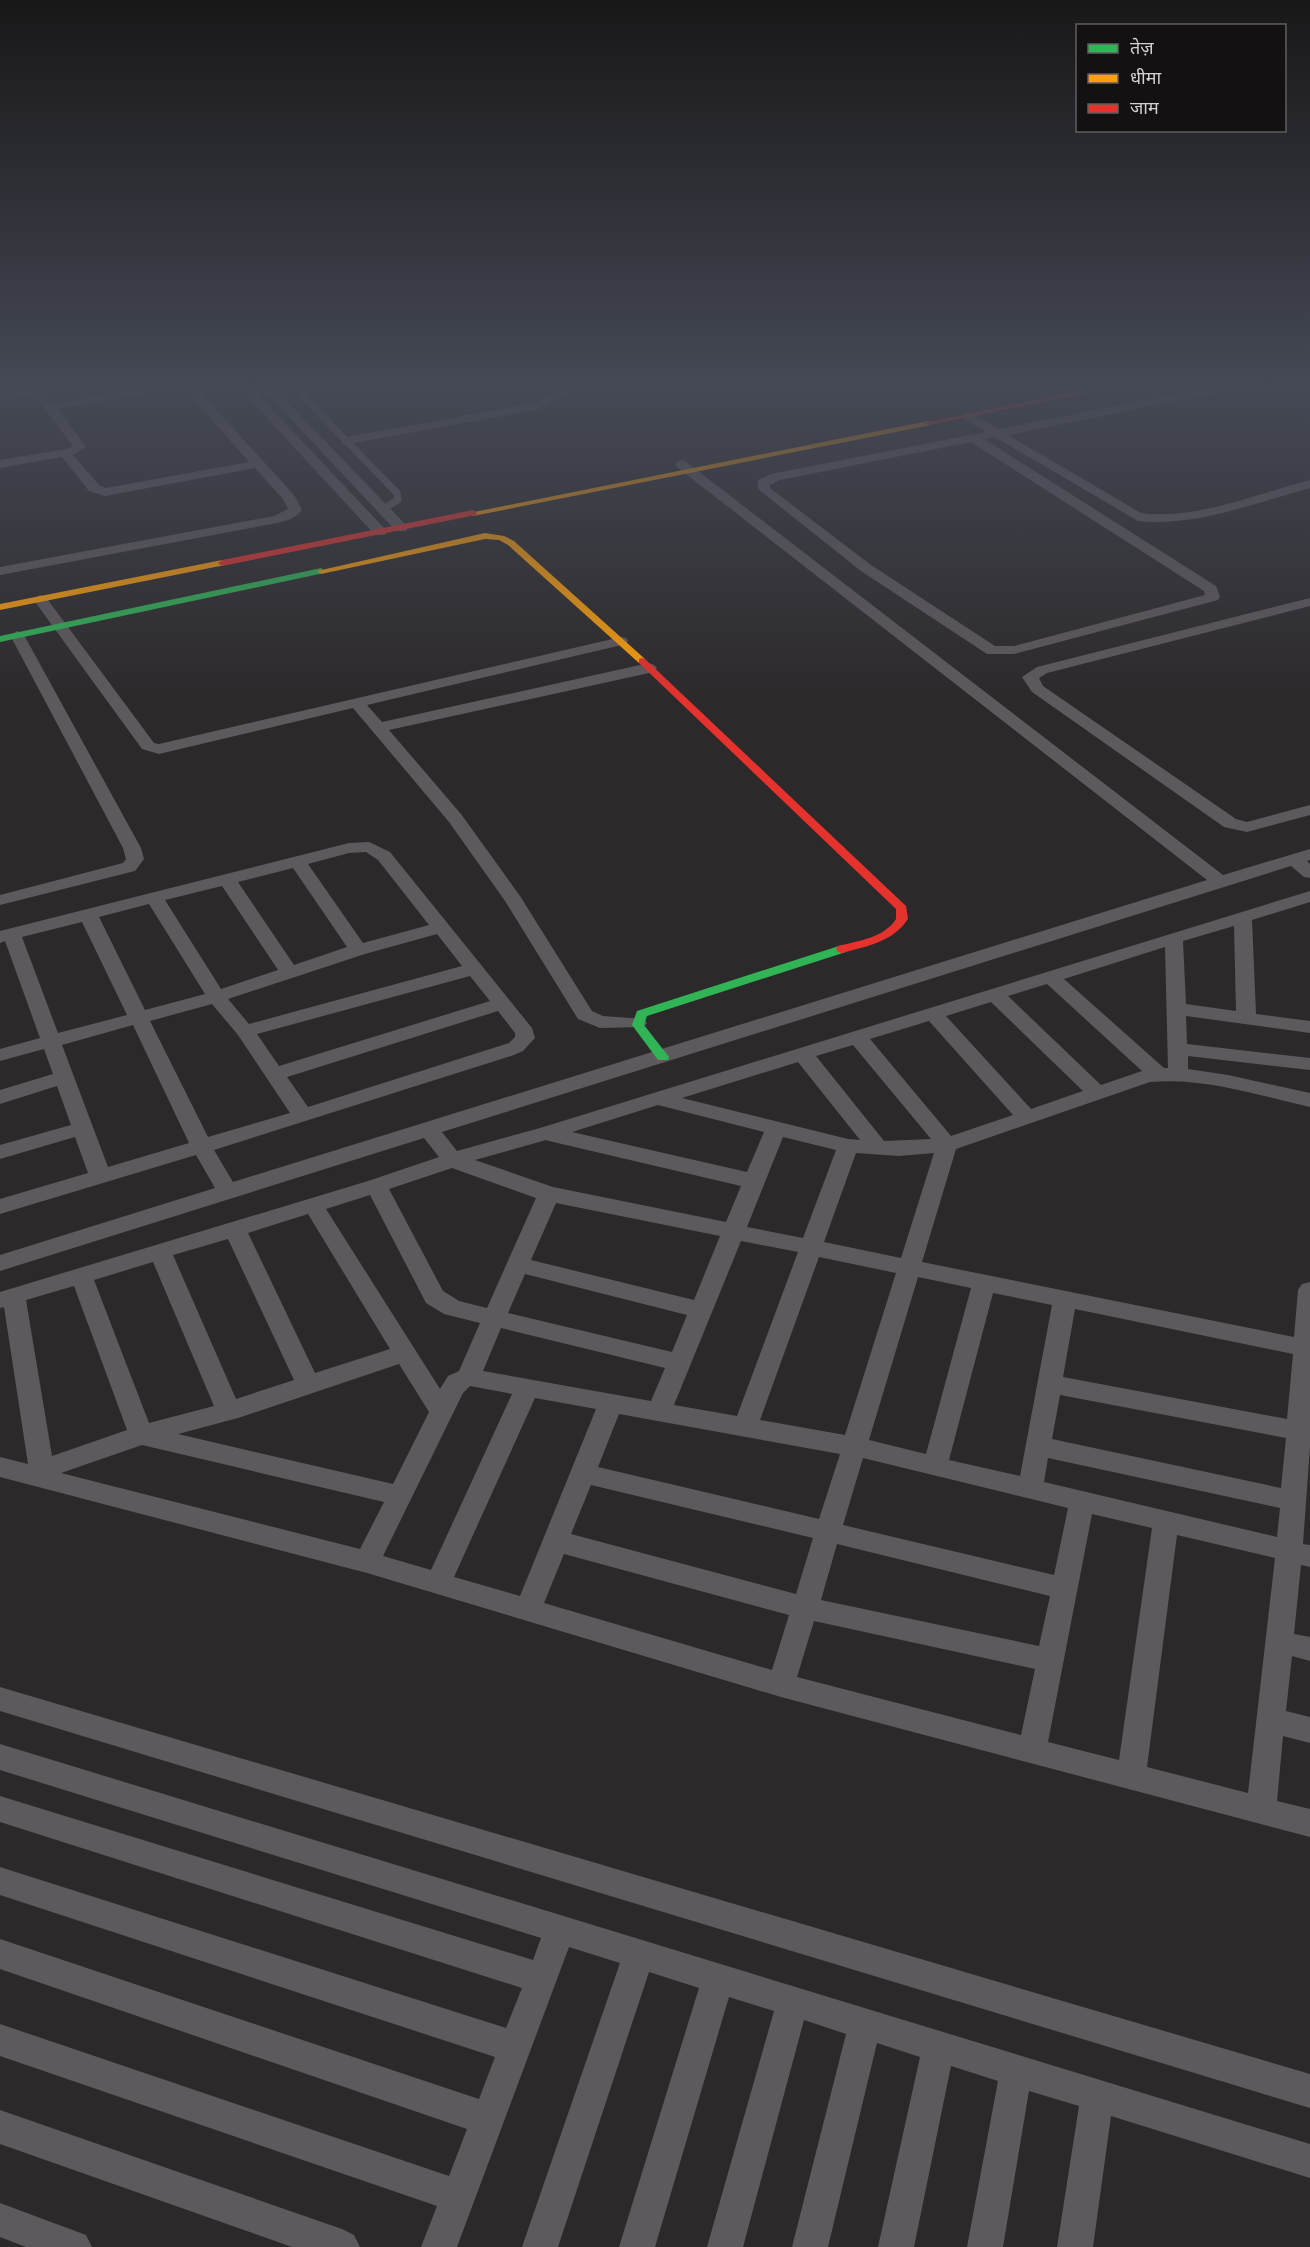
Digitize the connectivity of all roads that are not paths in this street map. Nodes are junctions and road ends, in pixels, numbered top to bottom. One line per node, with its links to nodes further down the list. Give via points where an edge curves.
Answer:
1 (282, 491): 14 (street, via 296,510 289,515)
2 (341, 491): 13 (street)
3 (365, 491): 11 (street)
4 (393, 491): 11 (lane, via 399,497)
5 (565, 491): 12 (street)
6 (716, 491): 30 (street)
7 (767, 491): 8 (street, via 866,568 992,651 1014,650 1213,597 1211,589)
8 (1057, 491)
9 (1095, 491): 10 (street, via 1148,519 1186,517)
10 (1284, 491)
11 (383, 509): 12 (street)
12 (398, 524): 13 (street)
13 (377, 529): 15 (street); 16 (street)
14 (0, 571)
15 (0, 596)
16 (40, 599): 18 (street); 19 (street)
17 (1310, 602): 25 (street, via 1042,670 1030,677 1037,689 1230,823 1258,826)
18 (0, 607)
19 (58, 627): 20 (street); 21 (street, via 485,536 511,543); 23 (street, via 151,748)
20 (8, 637): 33 (street, via 135,859 129,867)
21 (621, 641): 22 (street); 23 (street)
22 (649, 668): 24 (street); 50 (street, via 904,913 895,929 879,937 646,1012)
23 (357, 703): 24 (street)
24 (377, 728): 50 (street, via 455,818 514,900 585,1015 600,1022)
25 (1310, 810)
26 (1302, 857): 28 (street); 30 (street)
27 (297, 861): 29 (street); 36 (street, via 349,848 374,849 384,856); 39 (street)
28 (1310, 873)
29 (227, 879): 32 (street); 41 (street)
30 (1221, 882): 58 (street)
31 (1310, 896): 35 (street)
32 (154, 897): 34 (street); 44 (street)
33 (0, 900)
34 (88, 914): 37 (street); 48 (street)
35 (1243, 918): 38 (street); 49 (street)
36 (441, 927): 39 (street); 40 (street)
37 (6, 935): 54 (street)
38 (1174, 938): 42 (street); 46 (street)
39 (358, 950): 41 (street)
40 (474, 969): 45 (street); 52 (street)
41 (289, 972): 44 (street)
42 (1050, 976): 43 (street); 61 (street)
43 (994, 994): 47 (street); 63 (street)
44 (216, 997): 48 (street); 52 (street)
45 (502, 1003): 60 (street); 67 (street, via 525,1032 525,1038 516,1047)
46 (1176, 1008): 49 (street); 55 (street)
47 (933, 1013): 53 (street); 68 (street)
48 (140, 1017): 54 (street); 75 (street)
49 (1246, 1018): 51 (street)
50 (637, 1023): 58 (street)
51 (1310, 1027)
52 (245, 1031): 60 (street)
53 (857, 1036): 57 (street); 73 (street)
54 (51, 1041): 56 (street); 62 (street)
55 (1177, 1049): 59 (street); 61 (street)
56 (0, 1054)
57 (803, 1054): 65 (street); 76 (street)
58 (663, 1056): 71 (street)
59 (1310, 1064)
60 (274, 1074): 67 (street)
61 (1168, 1074): 63 (street); 66 (street)
62 (64, 1077): 64 (street); 69 (street)
63 (1097, 1093): 68 (street)
64 (0, 1097)
65 (658, 1099): 70 (street); 72 (street)
66 (1310, 1100)
67 (303, 1116): 75 (street)
68 (1028, 1117): 73 (street)
69 (83, 1128): 77 (street); 79 (street)
70 (776, 1128): 74 (street); 80 (street)
71 (429, 1129): 78 (street); 82 (street)
72 (547, 1133): 78 (street); 80 (street)
73 (947, 1145): 76 (street); 92 (street)
74 (848, 1146): 76 (street); 88 (street)
75 (202, 1147): 79 (street); 82 (street)
76 (879, 1149)
77 (0, 1152)
78 (452, 1160): 81 (street); 83 (street)
79 (100, 1176): 85 (street)
80 (753, 1181): 87 (street)
81 (376, 1186): 84 (street); 99 (street, via 434,1296 452,1308)
82 (228, 1192): 90 (street)
83 (549, 1194): 87 (street); 91 (street)
84 (313, 1205): 86 (street); 101 (street)
85 (0, 1207)
86 (235, 1229): 89 (street); 105 (street)
87 (734, 1231): 88 (street); 98 (street)
88 (812, 1247): 92 (street); 111 (street)
89 (160, 1251): 93 (street); 108 (street)
90 (0, 1263)
91 (519, 1265): 98 (street); 99 (street)
92 (910, 1267): 94 (street); 115 (street)
93 (81, 1275): 96 (street); 113 (street)
94 (984, 1282): 97 (street); 116 (street)
95 (1310, 1290): 100 (street)
96 (7, 1298): 119 (street)
97 (1065, 1299): 100 (street); 104 (street)
98 (701, 1310): 102 (street)
99 (495, 1317): 102 (street); 103 (street)
100 (1308, 1348): 112 (street)
101 (404, 1353): 105 (street); 109 (street)
102 (679, 1363): 110 (street)
103 (468, 1377): 106 (street); 109 (street, via 458,1382)
104 (1050, 1384): 112 (street); 114 (street)
105 (308, 1385): 108 (street)
106 (527, 1389): 107 (street); 129 (street)
107 (610, 1403): 110 (street); 118 (street)
108 (229, 1411): 113 (street)
109 (441, 1412): 121 (street)
110 (659, 1412): 111 (street)
111 (745, 1427): 115 (street)
112 (1299, 1431): 122 (street)
113 (141, 1435): 119 (street); 121 (street)
114 (1038, 1446): 120 (street); 122 (street)
115 (856, 1447): 116 (street); 125 (street)
116 (935, 1466): 120 (street)
117 (0, 1467): 119 (street)
118 (583, 1473): 125 (street); 126 (street)
119 (42, 1474): 128 (street)
120 (1030, 1489): 123 (street)
121 (400, 1496): 128 (street)
122 (1293, 1501): 127 (street)
123 (1082, 1502): 124 (street); 130 (street)
124 (1166, 1522): 127 (street); 142 (street)
125 (829, 1533): 130 (street); 131 (street)
126 (556, 1541): 131 (street); 132 (street)
127 (1299, 1554): 133 (street)
128 (367, 1562): 129 (street)
129 (438, 1583): 132 (street)
130 (1064, 1588): 135 (street)
131 (806, 1608): 135 (street); 136 (street)
132 (528, 1610): 136 (street)
133 (1279, 1642): 134 (street); 138 (street)
134 (1310, 1650)
135 (1050, 1660): 140 (street)
136 (782, 1685): 140 (street)
137 (0, 1700): 158 (street)
138 (1270, 1720): 139 (street); 144 (street)
139 (1310, 1730)
140 (1032, 1751): 142 (street)
141 (0, 1757): 147 (street)
142 (1131, 1776): 144 (street)
143 (0, 1809): 150 (street)
144 (1261, 1810): 145 (street)
145 (1310, 1823)
146 (0, 1881): 156 (street)
147 (560, 1930): 149 (street); 150 (street)
148 (0, 1954): 160 (street)
149 (639, 1954): 151 (street); 168 (street)
150 (542, 1978): 156 (street)
151 (718, 1978): 152 (street); 169 (street)
152 (793, 2001): 153 (street); 170 (street)
153 (865, 2024): 155 (street); 171 (street)
154 (0, 2040): 163 (street)
155 (939, 2046): 157 (street); 172 (street)
156 (515, 2047): 160 (street)
157 (1016, 2070): 159 (street); 173 (street)
158 (1310, 2091)
159 (1097, 2096): 162 (street); 174 (street)
160 (487, 2119): 163 (street)
161 (0, 2127): 166 (street)
162 (1310, 2161)
163 (458, 2196): 167 (street)
164 (0, 2220): 165 (street)
165 (74, 2247)
166 (342, 2247)
167 (439, 2247)
168 (540, 2247)
169 (637, 2247)
170 (726, 2247)
171 (810, 2247)
172 (896, 2247)
173 (985, 2247)
174 (1075, 2247)

